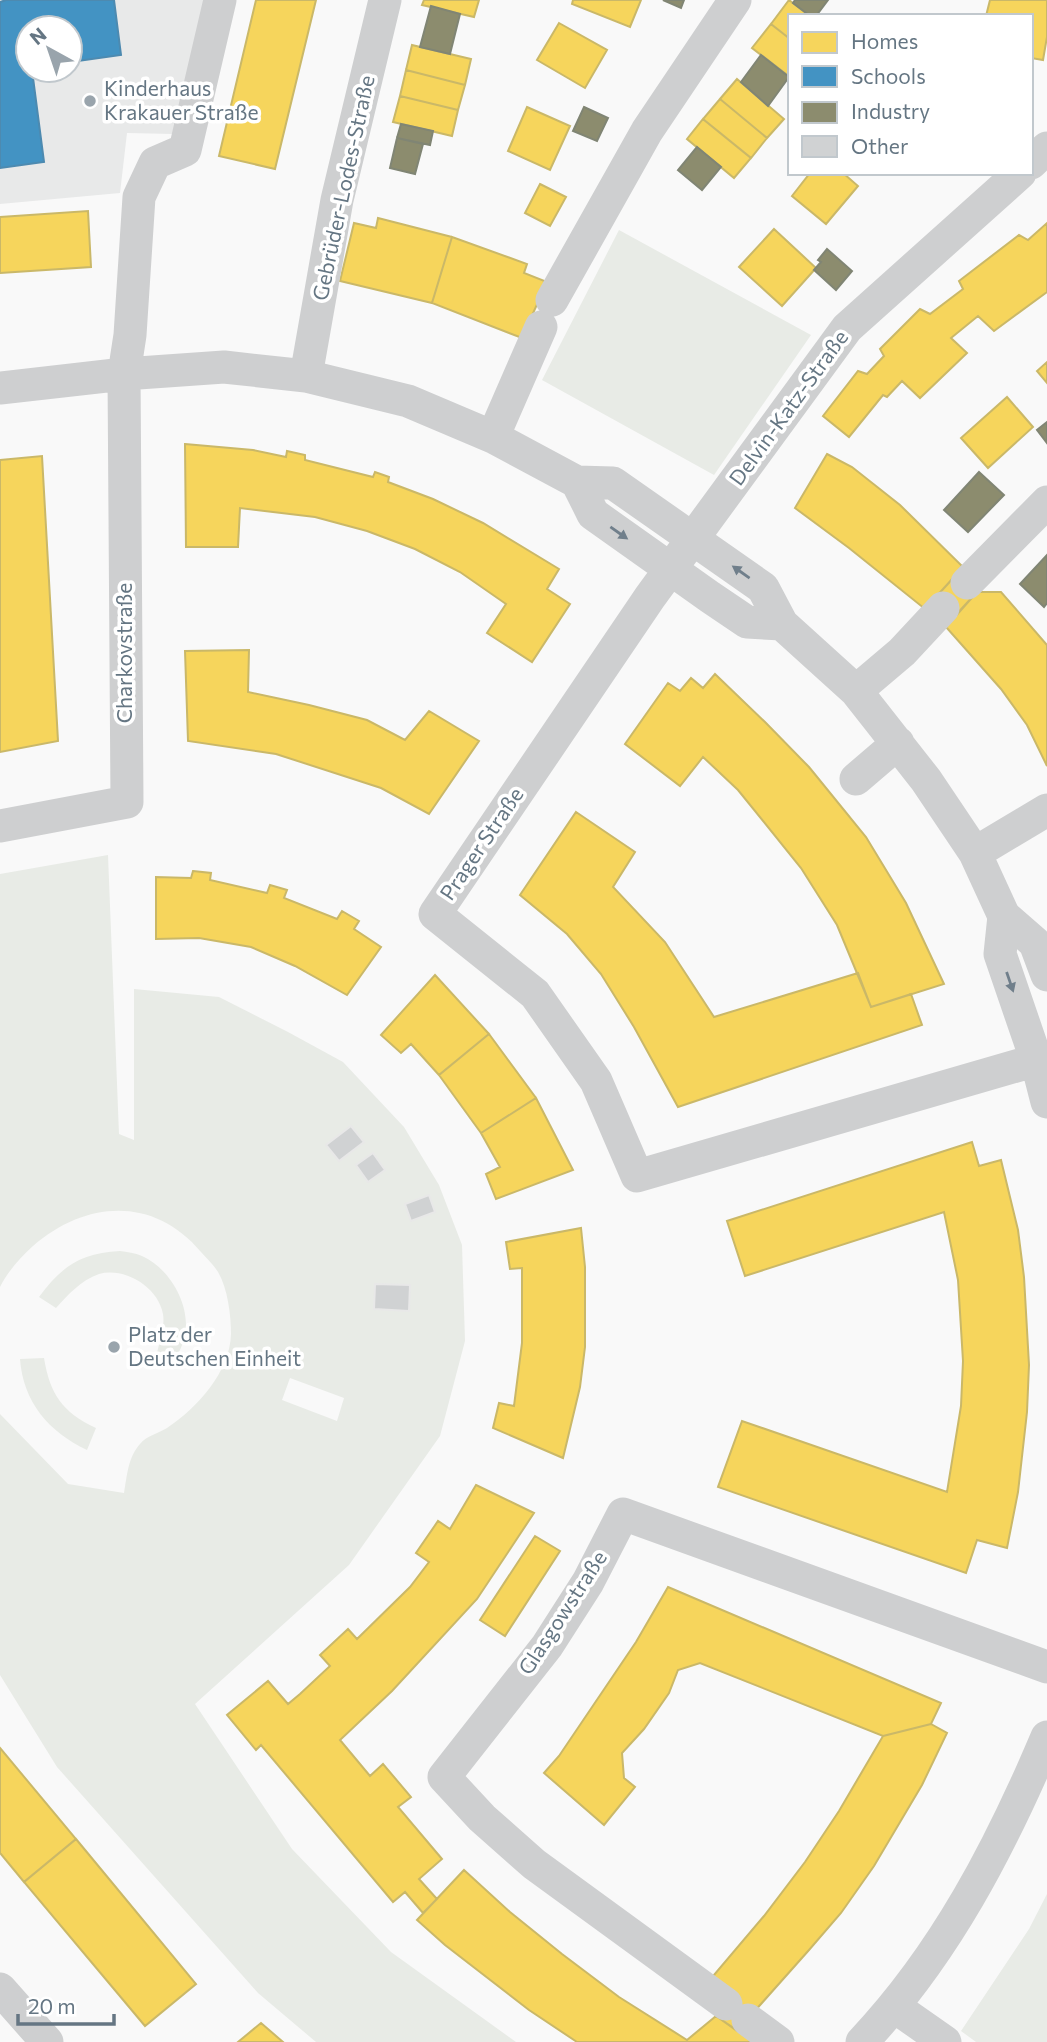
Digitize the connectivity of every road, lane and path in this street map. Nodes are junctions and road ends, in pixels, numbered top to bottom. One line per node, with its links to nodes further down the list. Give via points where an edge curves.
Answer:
1 (220, 0): 7 (street, via 185,150 155,163 139,197)
2 (385, 0): 8 (street, Gebrüder-Lodes-Straße, via 337,200)
3 (735, 0): 10 (street, via 647,131 547,314)
4 (1047, 148): 5 (street)
5 (1033, 161)
6 (1018, 175): 13 (street, Delvin-Katz-Straße, via 847,328)
7 (124, 374): 8 (street, via 223,367); 9 (street); 22 (street, Charkovstraße, via 127,802)
8 (306, 376): 10 (street, via 408,401)
9 (0, 388)
10 (493, 437): 11 (street)
11 (577, 482): 13 (street, via 613,484); 14 (street, one-way to 14, via 593,514)
12 (1047, 502): 15 (street)
13 (693, 539): 14 (street, Delvin-Katz-Straße); 17 (street, one-way to 13, via 763,588)
14 (671, 569): 17 (street, via 747,622); 26 (street, Prager Straße, via 435,914 535,994 596,1081 637,1177)
15 (967, 583)
16 (943, 608): 18 (street, via 902,652)
17 (782, 624): 18 (street)
18 (856, 691): 19 (street)
19 (898, 743): 20 (street); 23 (street)
20 (856, 779)
21 (1047, 810): 23 (street)
22 (0, 826)
23 (975, 853): 24 (street)
24 (1004, 916): 25 (street, via 1035,943); 26 (street, one-way to 26, via 1000,954)
25 (1047, 975)
26 (1042, 1058): 27 (street)
27 (1047, 1102)
28 (1047, 1667): 33 (street, Glasgowstraße, via 623,1514 588,1582 547,1646 444,1777 534,1864)
29 (1047, 1737): 31 (street, via 993,1854 951,1929)
30 (0, 1989): 32 (street)
31 (895, 2007): 34 (street); 35 (street)
32 (47, 2042)
33 (778, 2042)
34 (862, 2042)
35 (945, 2042)

